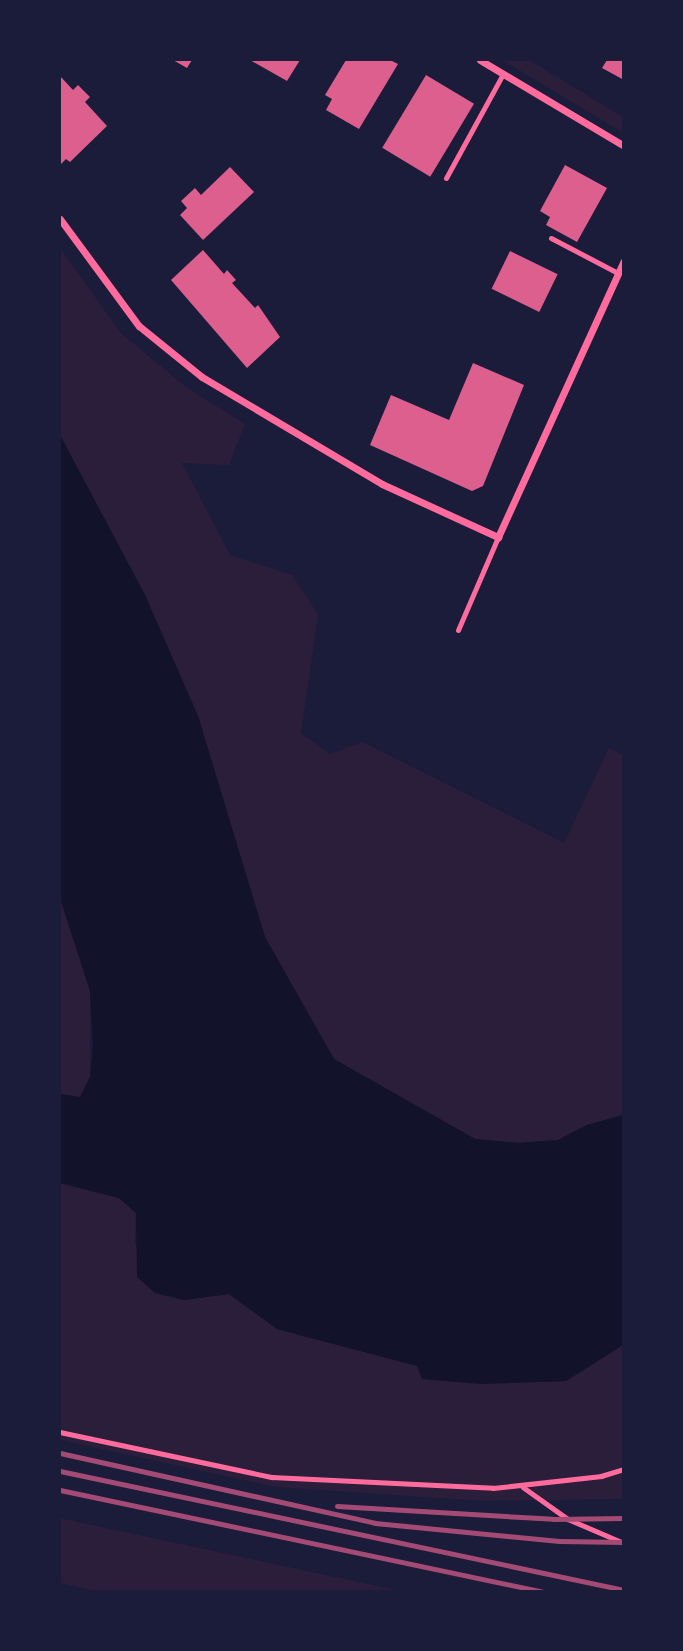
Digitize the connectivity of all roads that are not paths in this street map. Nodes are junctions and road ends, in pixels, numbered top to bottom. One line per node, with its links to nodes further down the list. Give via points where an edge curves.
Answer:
1 (480, 60): 2 (street)
2 (503, 74): 3 (street); 4 (lane)
3 (624, 146)
4 (446, 178)
5 (60, 219): 9 (street, via 139,326 202,377 382,484)
6 (551, 238): 8 (lane)
7 (624, 261): 8 (street)
8 (618, 273): 9 (street)
9 (498, 537): 10 (lane)
10 (458, 630)

